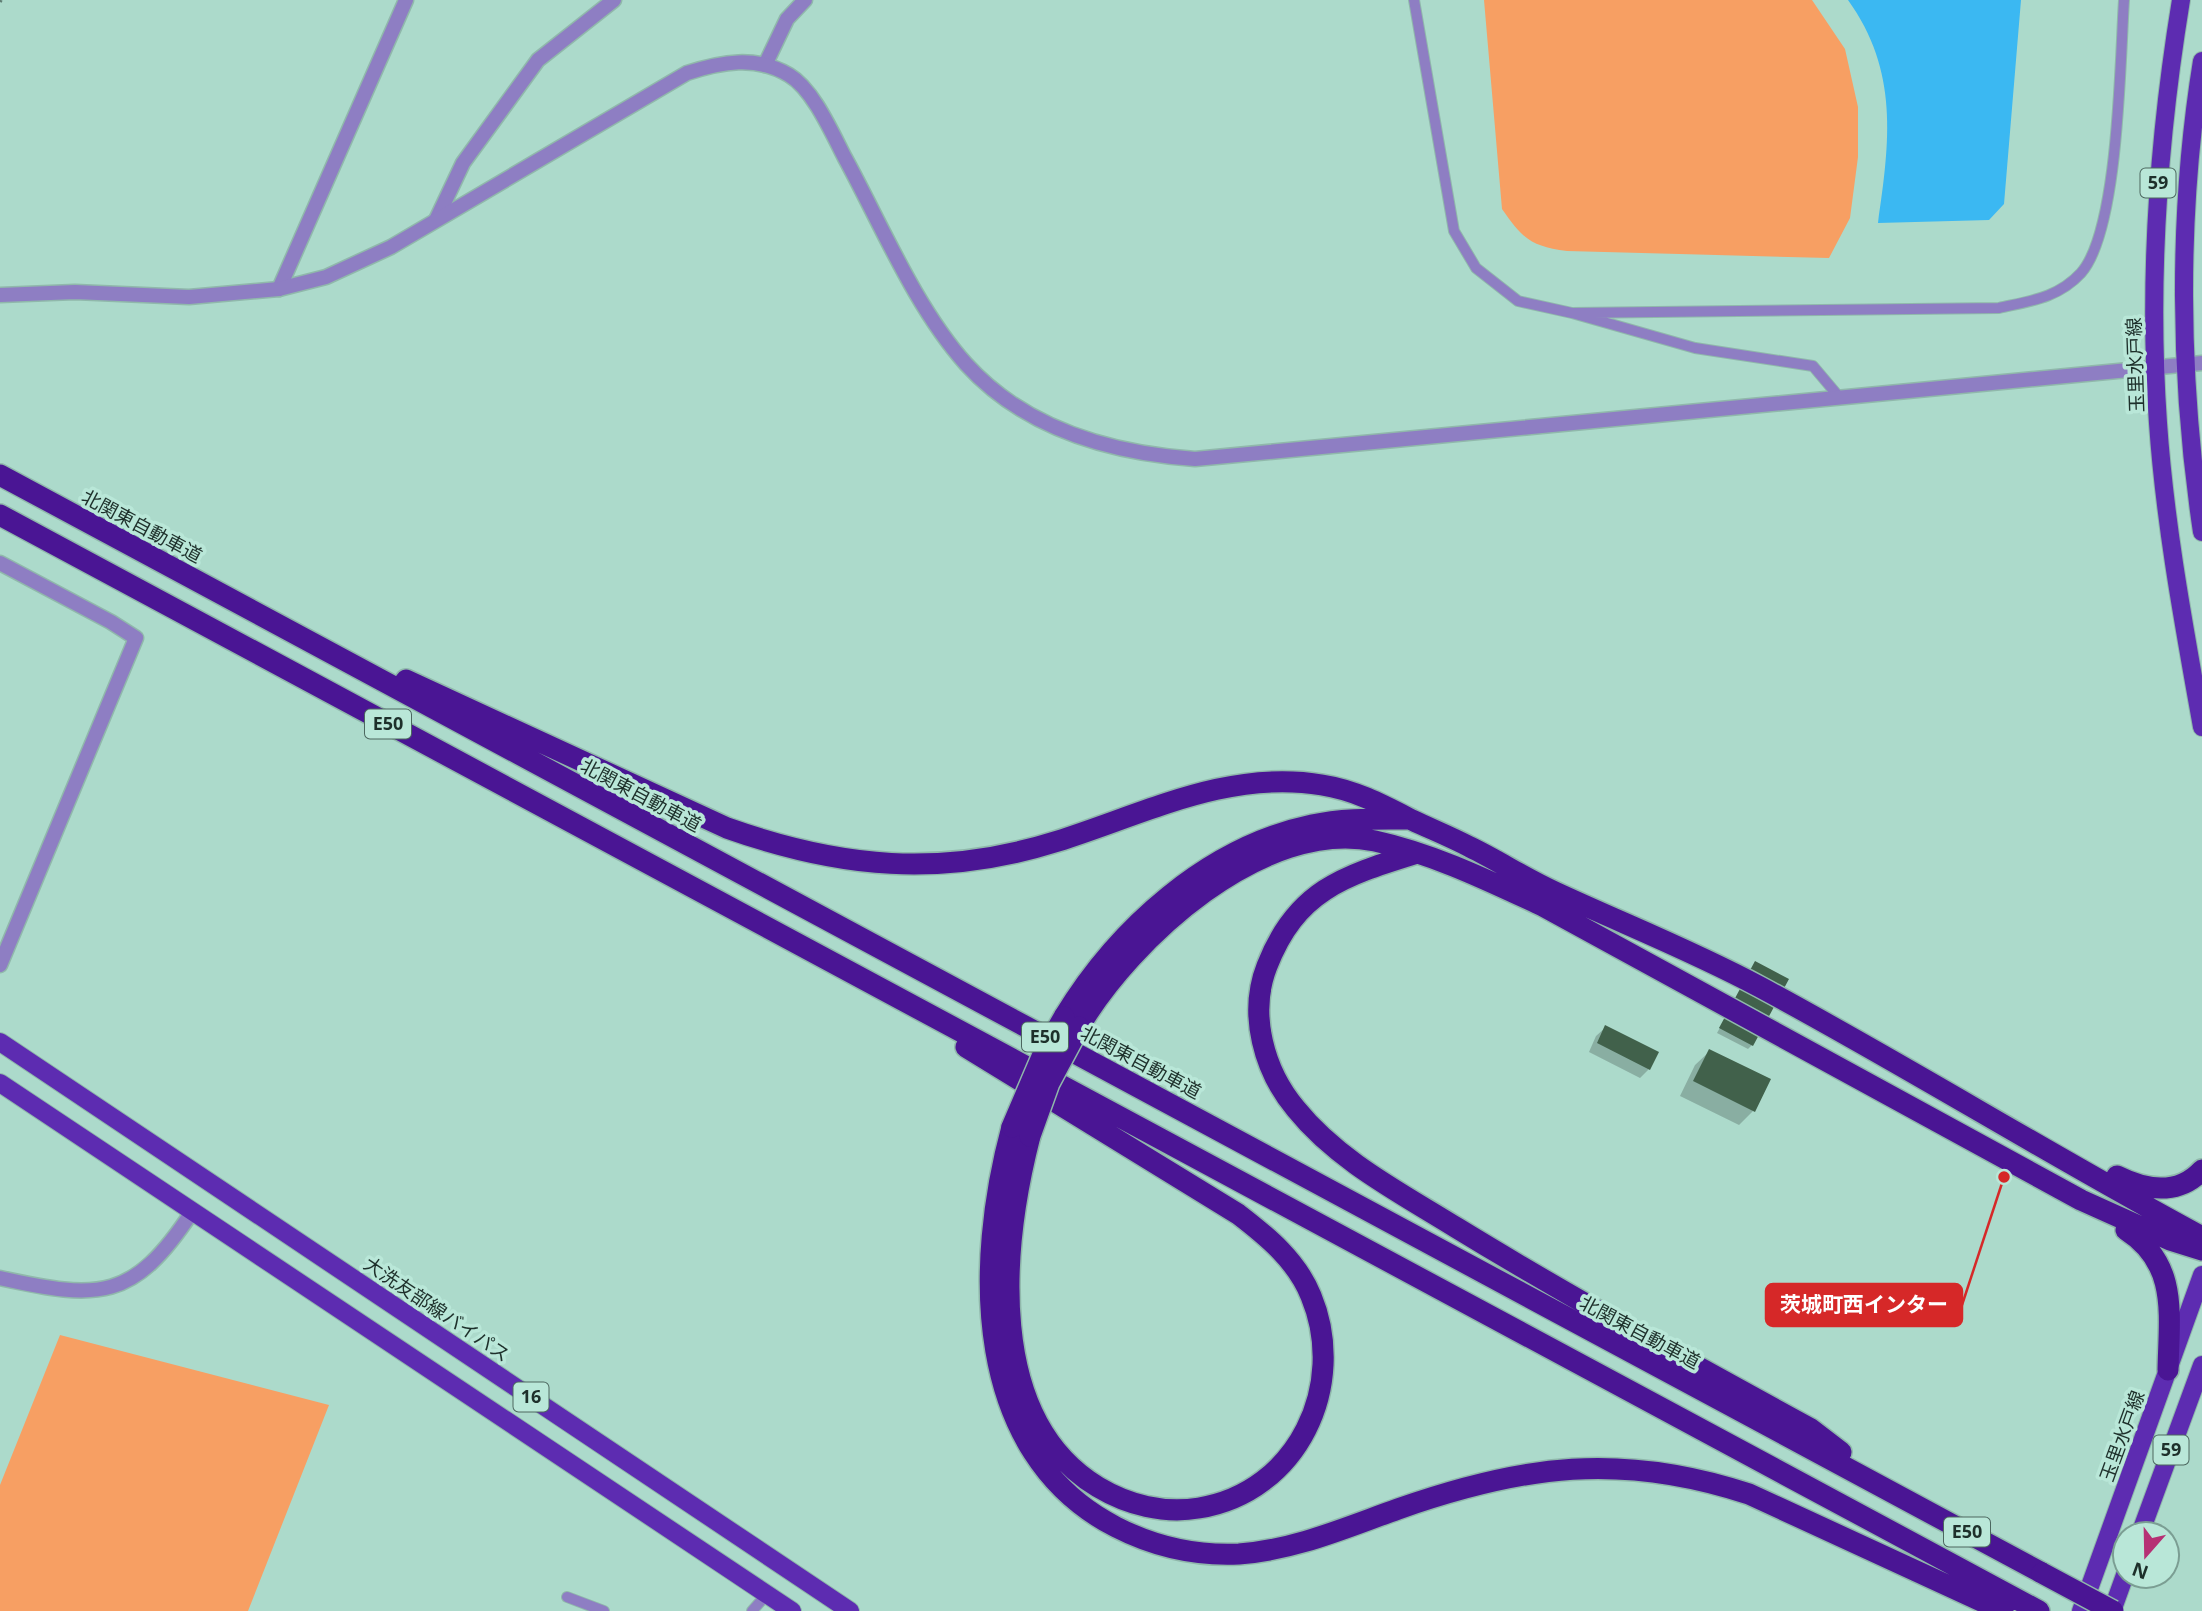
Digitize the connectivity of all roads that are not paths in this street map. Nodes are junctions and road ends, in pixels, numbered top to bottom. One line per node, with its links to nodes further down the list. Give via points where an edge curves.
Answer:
1 (406, 0): 10 (street)
2 (614, 0): 9 (street, via 538,60 463,163)
3 (805, 0): 8 (street, via 787,19)
4 (1414, 0): 12 (lane, via 1454,231 1476,268 1518,301)
5 (2124, 0): 12 (lane, via 2112,181 2099,233 2082,272 2051,297 1999,308)
6 (2181, 0): 14 (main road, 玉里水戸線 / 59, via 2160,150)
7 (2202, 61): 13 (main road, 59, via 2187,209)
8 (765, 65): 9 (street, via 723,61 687,73); 15 (street, via 791,76 819,109 928,312 966,363 1006,401 1050,427 1093,442 1144,456 1195,459)
9 (437, 218): 10 (street, via 391,247 326,277)
10 (279, 289): 11 (street, via 189,297 75,292)
11 (0, 295)
12 (1572, 313): 15 (lane, via 1695,348 1813,366)
13 (2195, 364): 14 (street); 18 (main road, 59)
14 (2155, 368): 15 (street); 21 (main road, 玉里水戸線 / 59, via 2169,530)
15 (1840, 398)
16 (0, 475): 20 (highway, 北関東自動車道 / E50)
17 (0, 515): 24 (highway, E50)
18 (2202, 529)
19 (0, 563): 25 (street, via 136,638)
20 (198, 582): 22 (highway, via 668,803 778,846 827,858 871,864 965,863 1054,842 1196,794 1259,782 1325,785 1375,800); 40 (highway, 北関東自動車道 / E50)
21 (2202, 727)
22 (1410, 819): 26 (highway, via 1313,825 1251,844 1220,861 1134,928 1082,987); 30 (highway, via 1760,987)
23 (1415, 854): 26 (highway, via 1374,841 1320,840 1254,862 1198,898 1142,946); 32 (highway, via 1454,865 1543,906); 40 (highway, via 1331,883 1288,923 1274,948 1261,987 1260,1028 1277,1083 1295,1108 1348,1158 1406,1196 1573,1299 1811,1429)
24 (776, 931): 29 (highway, via 1238,1214 1269,1238 1295,1267 1320,1321 1323,1384 1303,1439 1261,1482 1231,1499 1200,1508 1143,1506 1111,1495 1083,1478 1041,1429 1018,1371 1007,1292); 45 (highway, E50)
25 (0, 965)
26 (1072, 1022): 29 (highway, bridge, via 1049,1083)
27 (0, 1042): 49 (main road, 大洗友部線バイパス / 16)
28 (0, 1083): 33 (main road, 16)
29 (1021, 1132): 50 (highway, via 995,1202 989,1287 993,1331 1009,1403 1038,1461 1076,1500 1123,1531 1206,1554 1270,1550 1310,1541 1473,1483 1524,1473 1616,1467 1706,1480 1749,1494)
30 (2046, 1149): 31 (highway, via 2152,1188 2185,1184); 34 (highway)
31 (2202, 1170)
32 (2081, 1200): 35 (highway); 39 (highway, via 2139,1238 2158,1261 2169,1297)
33 (192, 1212): 37 (street, via 172,1242 139,1275 113,1288 80,1290); 43 (main road, 16)
34 (2202, 1237)
35 (2202, 1250)
36 (2202, 1275): 39 (main road, 玉里水戸線 / 59)
37 (0, 1278)
38 (2202, 1365): 41 (main road, 59)
39 (2168, 1370): 51 (main road, 玉里水戸線 / 59)
40 (1892, 1492): 52 (highway, 北関東自動車道 / E50, bridge)
41 (2145, 1520)
42 (2119, 1590): 52 (main road)
43 (767, 1594): 47 (lane); 48 (main road, 16)
44 (567, 1597): 46 (lane)
45 (2034, 1608)
46 (604, 1611)
47 (752, 1611)
48 (792, 1611)
49 (850, 1611)
50 (2003, 1611)
51 (2081, 1611)
52 (2112, 1611)

